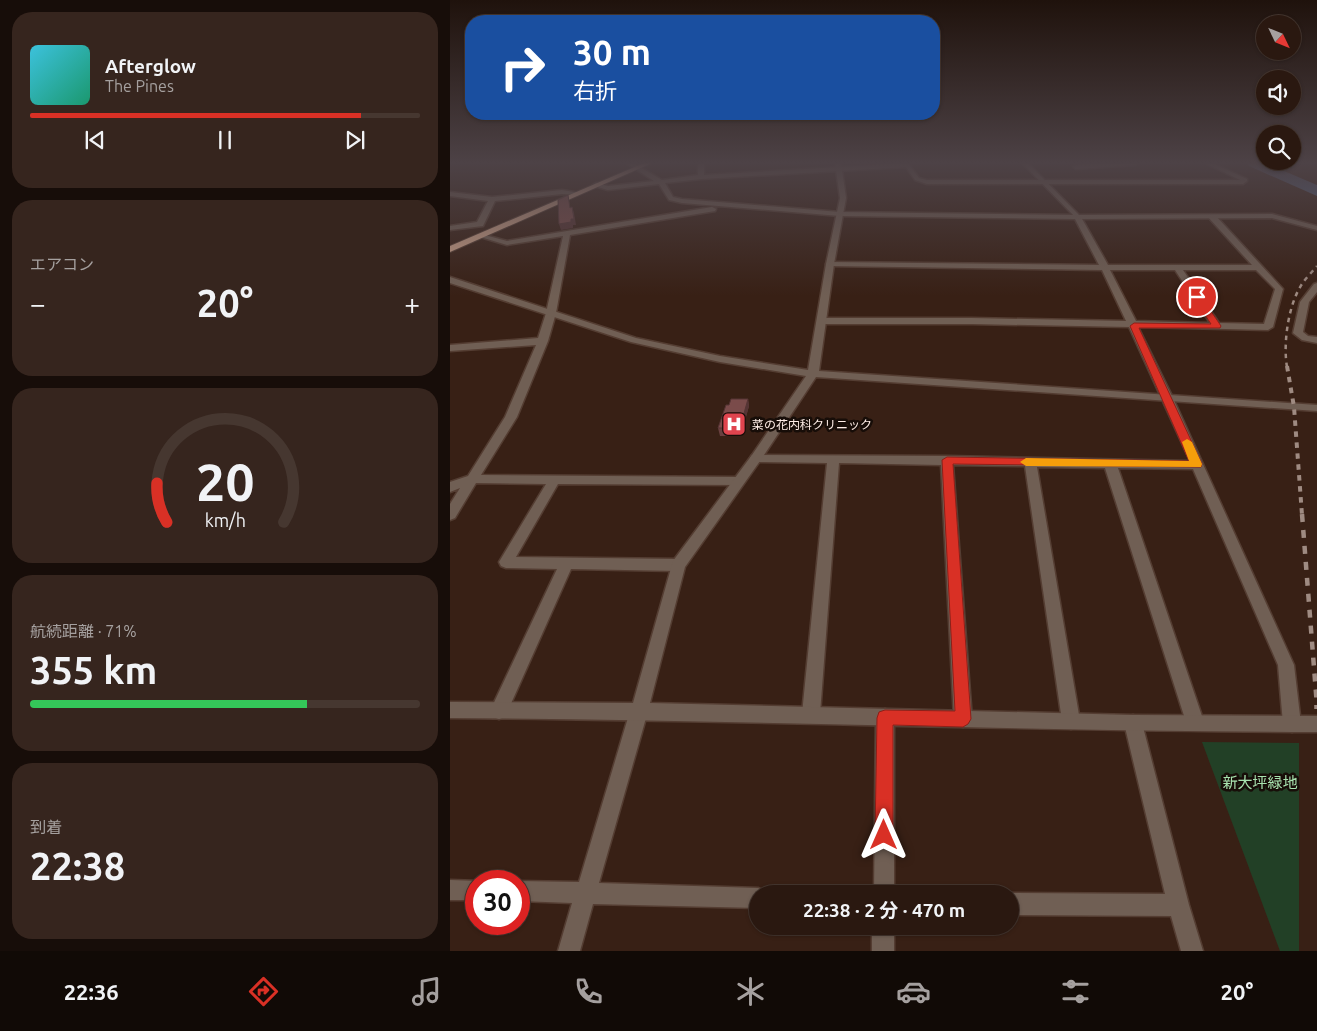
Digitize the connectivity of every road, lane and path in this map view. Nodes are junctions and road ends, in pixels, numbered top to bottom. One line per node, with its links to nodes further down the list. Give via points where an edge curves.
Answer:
1 (488, 207): 10 (street, via 480,224)
2 (545, 207): 13 (highway)
3 (721, 207): 12 (street)
4 (748, 207): 7 (street)
5 (841, 207): 7 (street)
6 (1067, 207): 9 (street)
7 (840, 214): 9 (street); 15 (street)
8 (1212, 216): 9 (street); 11 (street, via 1272,216); 17 (street)
9 (1077, 217): 18 (street)
10 (450, 228)
11 (1317, 228)
12 (567, 233): 13 (street, via 507,243); 21 (street)
13 (481, 236): 14 (highway)
14 (450, 249)
15 (830, 264): 18 (street); 22 (street)
16 (1177, 267): 17 (street); 18 (street); 24 (street)
17 (1259, 267): 24 (street, via 1279,289 1268,327)
18 (1105, 268): 23 (street)
19 (450, 280): 21 (street)
20 (1317, 286): 25 (street, via 1306,302 1298,333)
21 (551, 313): 26 (street); 28 (street, via 634,340 720,359)
22 (822, 321): 23 (street); 28 (street)
23 (1134, 326): 24 (street); 29 (street)
24 (1217, 326)
25 (1317, 340)
26 (543, 341): 27 (street); 37 (street, via 511,417)
27 (450, 348)
28 (813, 374): 29 (street); 31 (street)
29 (1168, 398): 30 (street); 36 (street)
30 (1317, 408)
31 (756, 458): 32 (street); 39 (street)
32 (833, 459): 33 (street); 47 (street)
33 (947, 460): 34 (street); 49 (street)
34 (1030, 462): 35 (street); 50 (street)
35 (1110, 463): 36 (street); 51 (street)
36 (1197, 464): 53 (street, via 1286,665)
37 (473, 479): 38 (street); 40 (street); 41 (street)
38 (554, 479): 39 (street); 42 (street, via 506,562)
39 (738, 481): 43 (street)
40 (450, 486)
41 (450, 515)
42 (566, 564): 43 (street); 45 (street)
43 (678, 565): 46 (street)
44 (450, 710): 45 (street)
45 (499, 711): 46 (street)
46 (639, 711): 47 (street); 59 (street)
47 (811, 714): 48 (street)
48 (885, 718): 49 (street); 55 (street)
49 (963, 719): 50 (street)
50 (1071, 721): 52 (street)
51 (1194, 722): 52 (street); 53 (street)
52 (1133, 723): 62 (street)
53 (1292, 724): 54 (street)
54 (1317, 724)
55 (884, 885)
56 (450, 890): 57 (street)
57 (465, 890)
58 (530, 891): 59 (street)
59 (586, 893): 60 (street); 64 (street)
60 (749, 898)
61 (1019, 904): 62 (street)
62 (1178, 905): 66 (street)
63 (883, 935): 65 (street)
64 (569, 951)
65 (883, 951)
66 (1192, 951)

